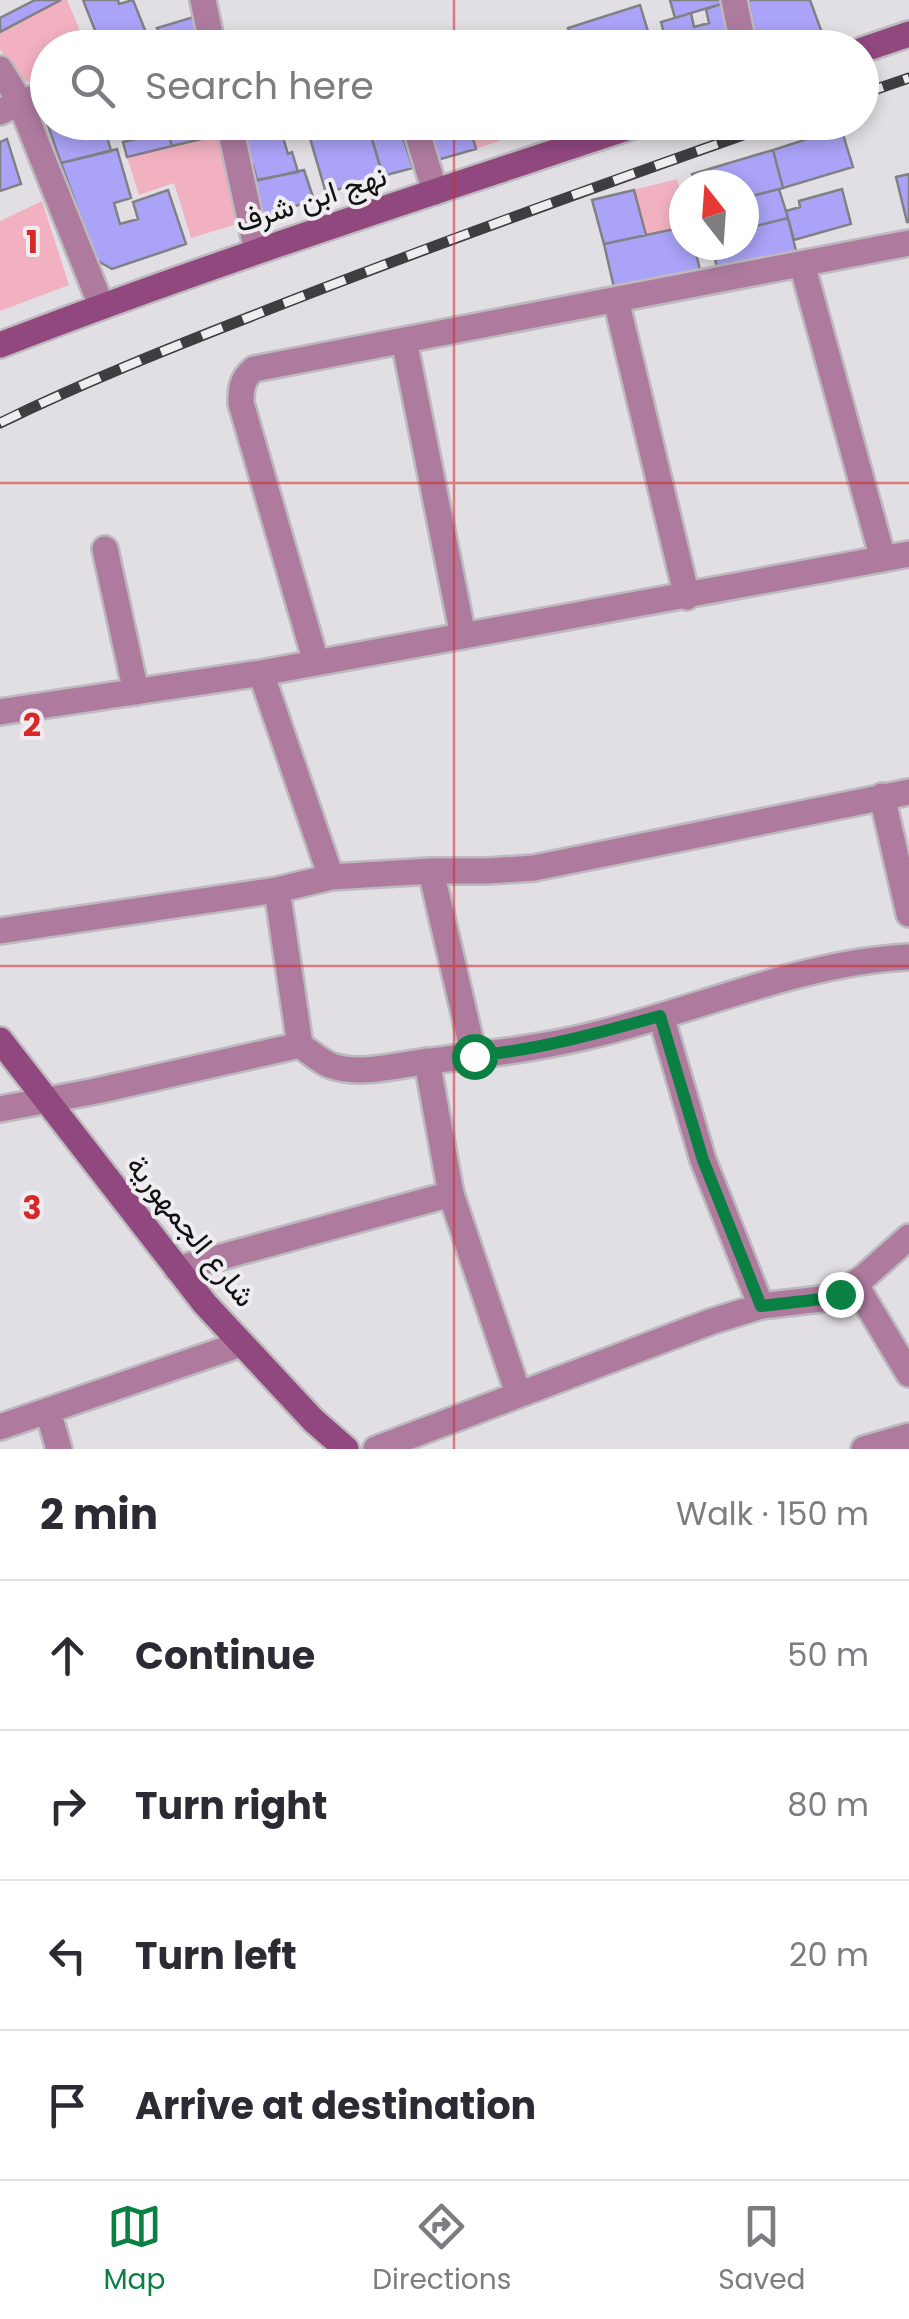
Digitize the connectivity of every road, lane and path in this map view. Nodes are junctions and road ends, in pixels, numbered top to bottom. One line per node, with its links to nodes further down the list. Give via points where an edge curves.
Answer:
1 (203, 0): 3 (street)
2 (734, 0): 4 (street)
3 (209, 30)
4 (740, 30)
5 (909, 34): 6 (main road)
6 (879, 44)
7 (0, 69): 8 (street)
8 (10, 107): 17 (street)
9 (233, 140): 14 (street)
10 (420, 140): 12 (street)
11 (591, 140): 12 (main road, نهج ابن شرف)
12 (436, 192): 14 (main road, نهج ابن شرف)
13 (909, 244): 15 (street)
14 (257, 251): 17 (main road, نهج ابن شرف)
15 (802, 264): 16 (street); 22 (street)
16 (616, 300): 18 (street); 23 (street)
17 (101, 306): 19 (main road, نهج ابن شرف)
18 (404, 340): 24 (street); 25 (street, via 244,376 242,404)
19 (0, 345)
20 (105, 549): 27 (street)
21 (909, 554): 22 (street)
22 (883, 559): 23 (street)
23 (686, 597): 24 (street)
24 (463, 636): 25 (street)
25 (316, 662): 26 (street)
26 (261, 673): 27 (street); 32 (street)
27 (136, 692): 28 (street)
28 (0, 712)
29 (909, 792): 30 (street)
30 (882, 796): 31 (street, via 534,868); 34 (street)
31 (431, 871): 32 (street); 40 (street)
32 (331, 878): 33 (street)
33 (277, 890): 35 (street); 39 (street)
34 (909, 914)
35 (0, 932)
36 (909, 957): 37 (street, via 838,966)
37 (660, 1016): 40 (street); 48 (street, via 703,1160)
38 (0, 1040): 42 (main road, شارع الجمهورية)
39 (300, 1044): 41 (street, via 328,1065 344,1068); 42 (street)
40 (474, 1056): 41 (street)
41 (427, 1061): 44 (street)
42 (48, 1098): 43 (street); 46 (main road, شارع الجمهورية)
43 (0, 1109)
44 (451, 1194): 46 (street); 51 (street)
45 (909, 1237): 47 (street)
46 (177, 1269): 49 (main road, شارع الجمهورية)
47 (855, 1284): 48 (street, via 822,1299); 50 (street)
48 (761, 1306): 51 (street)
49 (241, 1344): 52 (street); 56 (main road, شارع الجمهورية)
50 (909, 1374)
51 (518, 1393): 57 (street)
52 (48, 1412): 53 (street); 55 (street)
53 (0, 1428)
54 (909, 1436): 58 (street)
55 (60, 1449)
56 (346, 1449)
57 (376, 1449)
58 (864, 1449)

